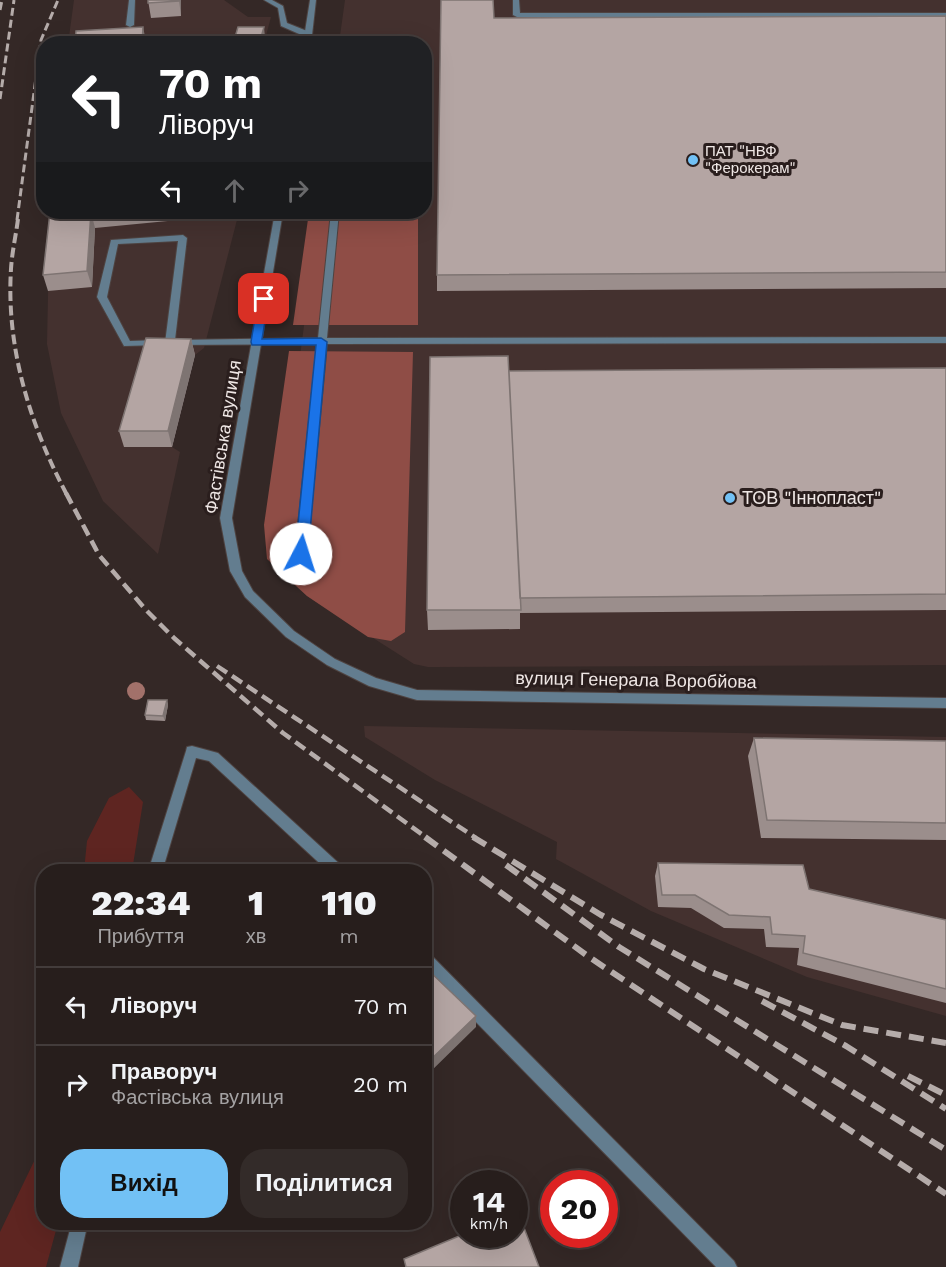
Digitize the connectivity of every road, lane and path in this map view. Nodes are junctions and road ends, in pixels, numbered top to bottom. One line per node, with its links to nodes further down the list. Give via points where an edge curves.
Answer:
1 (132, 0): 6 (street)
2 (267, 0): 7 (street, via 281,7 284,24)
3 (313, 0): 7 (street)
4 (516, 0): 5 (street, via 517,15)
5 (946, 15)
6 (130, 26)
7 (309, 35)
8 (278, 219): 11 (street, Фастівська вулиця)
9 (333, 219): 12 (street)
10 (946, 340): 12 (street)
11 (256, 342): 12 (street); 13 (street); 15 (street, Фастівська вулиця, via 226,518 236,571 249,594 290,634)
12 (321, 342): 14 (street)
13 (170, 343): 13 (street, via 127,344 102,297 114,242 183,238)
14 (301, 554)
15 (332, 662): 16 (street, вулиця Генерала Воробйова, via 373,682 417,695)
16 (946, 703)
17 (157, 864): 18 (street, via 192,751 213,757)
18 (330, 864)
19 (432, 966): 22 (street)
20 (78, 1230): 21 (street)
21 (69, 1267)
22 (729, 1267)

